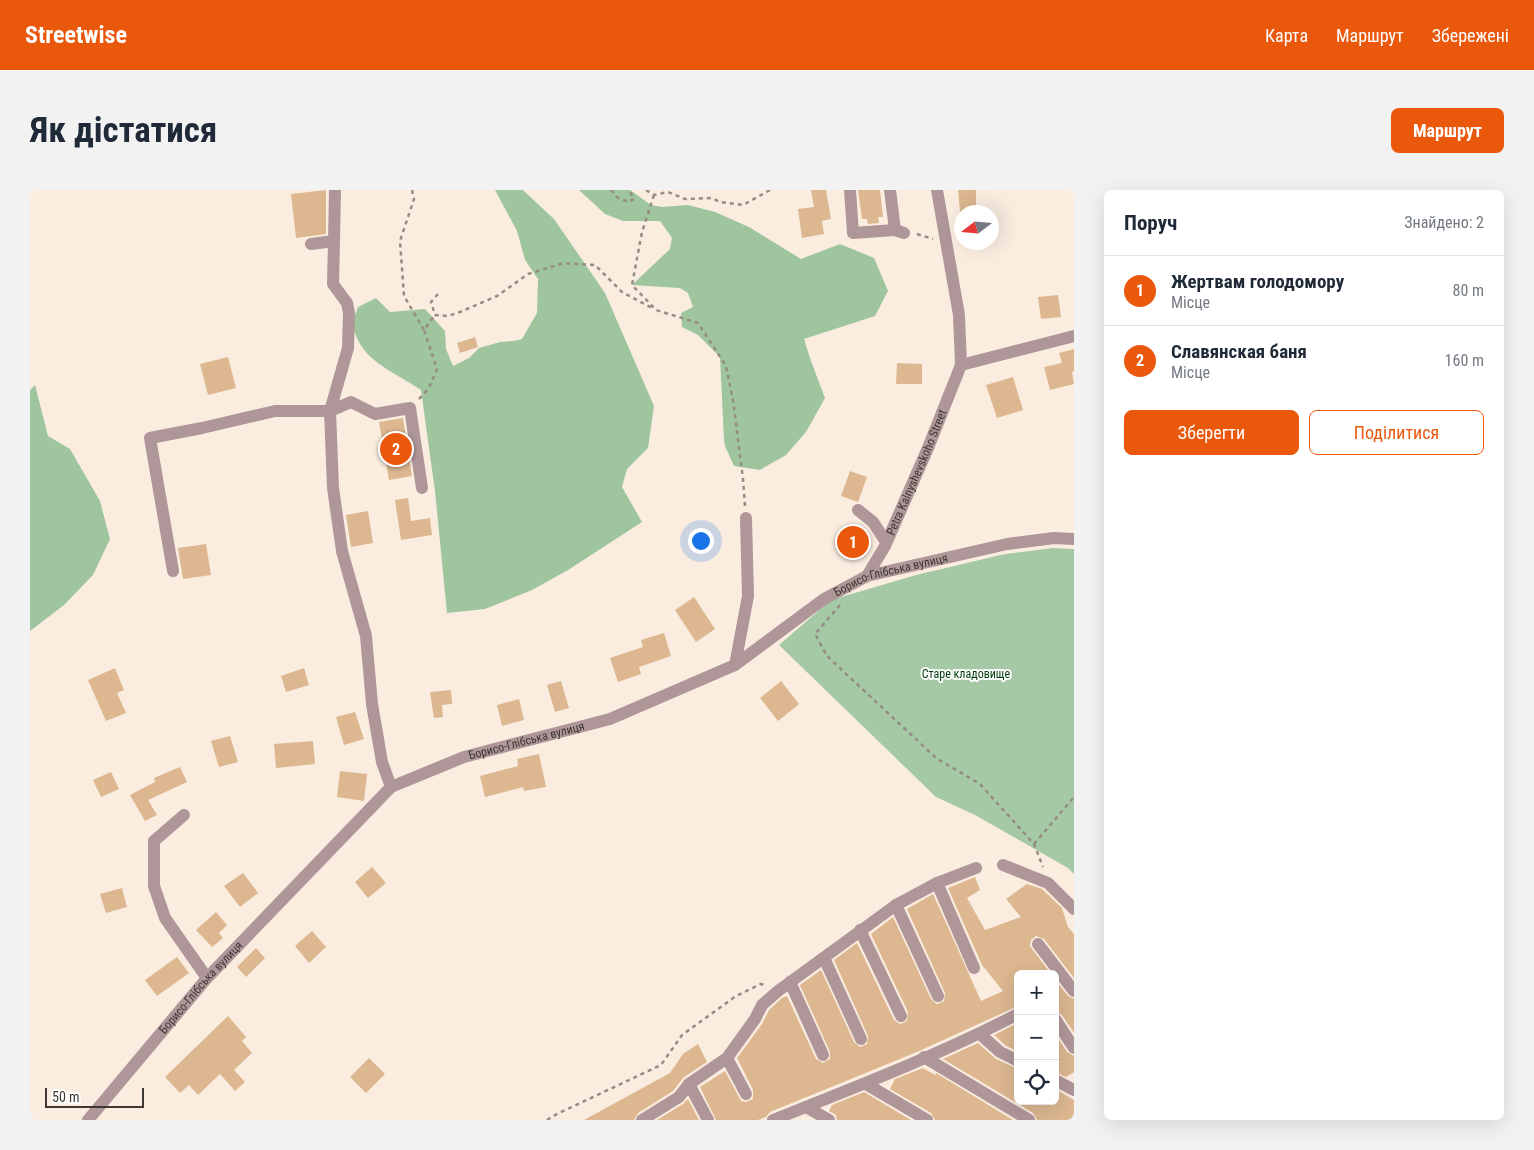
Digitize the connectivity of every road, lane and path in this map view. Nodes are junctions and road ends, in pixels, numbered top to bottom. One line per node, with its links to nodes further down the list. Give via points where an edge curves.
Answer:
1 (335, 190): 11 (street)
2 (412, 190): 16 (path, via 414,200 400,241 404,296)
3 (611, 190): 4 (path, via 618,198 629,202 634,199)
4 (629, 190)
5 (646, 190): 10 (path)
6 (770, 190): 10 (path, via 743,205 712,198 685,199 668,192)
7 (850, 190): 8 (street, via 854,233 899,231)
8 (890, 190)
9 (937, 190): 18 (street, Petra Kalnyshevskoho Street, via 959,314)
10 (654, 195): 14 (path, via 642,232 632,285)
11 (334, 241): 12 (street); 20 (street, via 333,284 347,303 349,313 348,348)
12 (311, 244)
13 (438, 294): 15 (path, via 431,302)
14 (656, 310): 15 (path, via 622,292 594,265 564,263 528,274 496,296 460,312 448,316); 23 (path, via 698,324 726,366 733,400)
15 (435, 315): 16 (path)
16 (424, 330): 19 (path, via 437,369 429,388)
17 (1074, 336): 18 (street)
18 (961, 365): 25 (street, Petra Kalnyshevskoho Street)
19 (410, 408): 20 (street, via 375,414 351,402); 21 (street)
20 (330, 411): 26 (street, via 275,410 150,438); 30 (street, via 333,488 342,551 366,636 372,704 382,762)
21 (422, 488)
22 (858, 510): 25 (street, via 873,522)
23 (746, 518): 29 (street, via 748,596)
24 (1074, 539): 27 (street, Борисо-Глібська вулиця, via 1054,538 1008,544)
25 (886, 542): 27 (street, Petra Kalnyshevskoho Street)
26 (172, 571)
27 (867, 576): 28 (street, Борисо-Глібська вулиця)
28 (844, 588): 29 (street, Борисо-Глібська вулиця, via 824,599); 33 (path, via 840,606 815,634 827,656 936,758 980,784)
29 (735, 665): 30 (street, Борисо-Глібська вулиця, via 610,719 464,757)
30 (391, 788): 44 (street, Борисо-Глібська вулиця)
31 (1074, 797): 33 (path)
32 (184, 815): 44 (street, via 154,841 154,886 165,918)
33 (1034, 844): 37 (path)
34 (1003, 865): 37 (street)
35 (976, 868): 36 (street)
36 (937, 883): 38 (street); 43 (street)
37 (1048, 883): 39 (street)
38 (896, 905): 40 (street); 48 (street)
39 (1074, 909)
40 (860, 930): 42 (street); 50 (street)
41 (1038, 944): 47 (street)
42 (824, 958): 45 (street); 53 (street)
43 (974, 968)
44 (207, 978): 65 (street, Борисо-Глібська вулиця)
45 (790, 982): 55 (street); 57 (street, via 762,1005)
46 (761, 984): 66 (path, via 736,996 682,1035 661,1064)
47 (1074, 991)
48 (938, 996)
49 (1016, 1015): 52 (street)
50 (901, 1016)
51 (1059, 1024): 54 (street)
52 (980, 1034): 56 (street); 58 (street, via 1000,1052)
53 (861, 1039)
54 (1074, 1048)
55 (823, 1055)
56 (924, 1057): 61 (street); 72 (street)
57 (727, 1058): 60 (street); 63 (street)
58 (1016, 1060)
59 (1059, 1082): 62 (street)
60 (689, 1084): 67 (street, via 679,1097); 68 (street)
61 (866, 1084): 64 (street); 71 (street)
62 (1074, 1090)
63 (746, 1094)
64 (806, 1107): 69 (street); 70 (street)
65 (88, 1120)
66 (547, 1120)
67 (642, 1120)
68 (708, 1120)
69 (773, 1120)
70 (829, 1120)
71 (927, 1120)
72 (1029, 1120)

